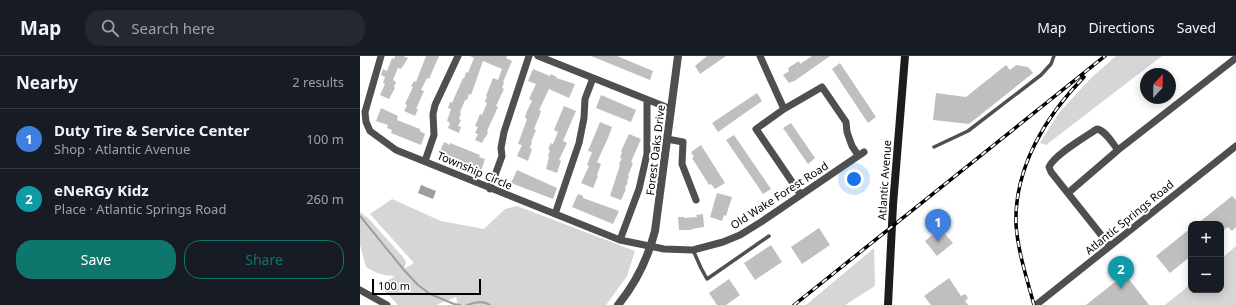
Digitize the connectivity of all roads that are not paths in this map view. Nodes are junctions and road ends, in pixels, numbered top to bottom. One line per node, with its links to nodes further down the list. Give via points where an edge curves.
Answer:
1 (381, 56): 18 (street, Township Circle, via 365,112 366,122 370,130 396,150)
2 (458, 56): 18 (street, via 435,105 434,135)
3 (530, 56): 19 (street, via 504,132 502,156)
4 (538, 56): 10 (street)
5 (678, 56): 12 (street, Forest Oaks Drive)
6 (760, 56): 13 (street)
7 (905, 56): 32 (main road, Atlantic Avenue)
8 (1054, 56): 16 (lane, via 1052,64 1041,75 968,131)
9 (1236, 58): 17 (street)
10 (593, 78): 11 (street); 23 (street, via 585,99 579,143)
11 (646, 100): 12 (street); 25 (street, via 647,154 639,189)
12 (671, 109): 14 (street, Forest Oaks Drive)
13 (784, 109): 21 (street, via 756,129); 21 (street, Old Wake Forest Road, via 822,87 846,122 852,146 861,154)
14 (667, 140): 22 (street, via 683,142 682,164); 26 (street, Forest Oaks Drive, via 658,215)
15 (1236, 146): 27 (street, Atlantic Springs Road)
16 (934, 148)
17 (1118, 150): 20 (street); 20 (street, via 1104,132 1097,129 1057,157 1049,167)
18 (425, 161): 19 (street, Township Circle)
19 (490, 189): 23 (street, Township Circle)
20 (1068, 193): 27 (street)
21 (801, 195): 28 (street, Old Wake Forest Road, via 740,235)
22 (696, 200)
23 (555, 214): 25 (street, Township Circle)
24 (770, 236): 28 (lane, via 707,279)
25 (620, 240): 26 (street, Township Circle)
26 (650, 246): 28 (street, Old Wake Forest Road); 31 (street, via 638,275)
27 (1110, 246): 33 (street, Atlantic Springs Road)
28 (693, 250)
29 (360, 290): 30 (street)
30 (387, 305)
31 (618, 305)
32 (888, 305)
33 (1036, 305)

